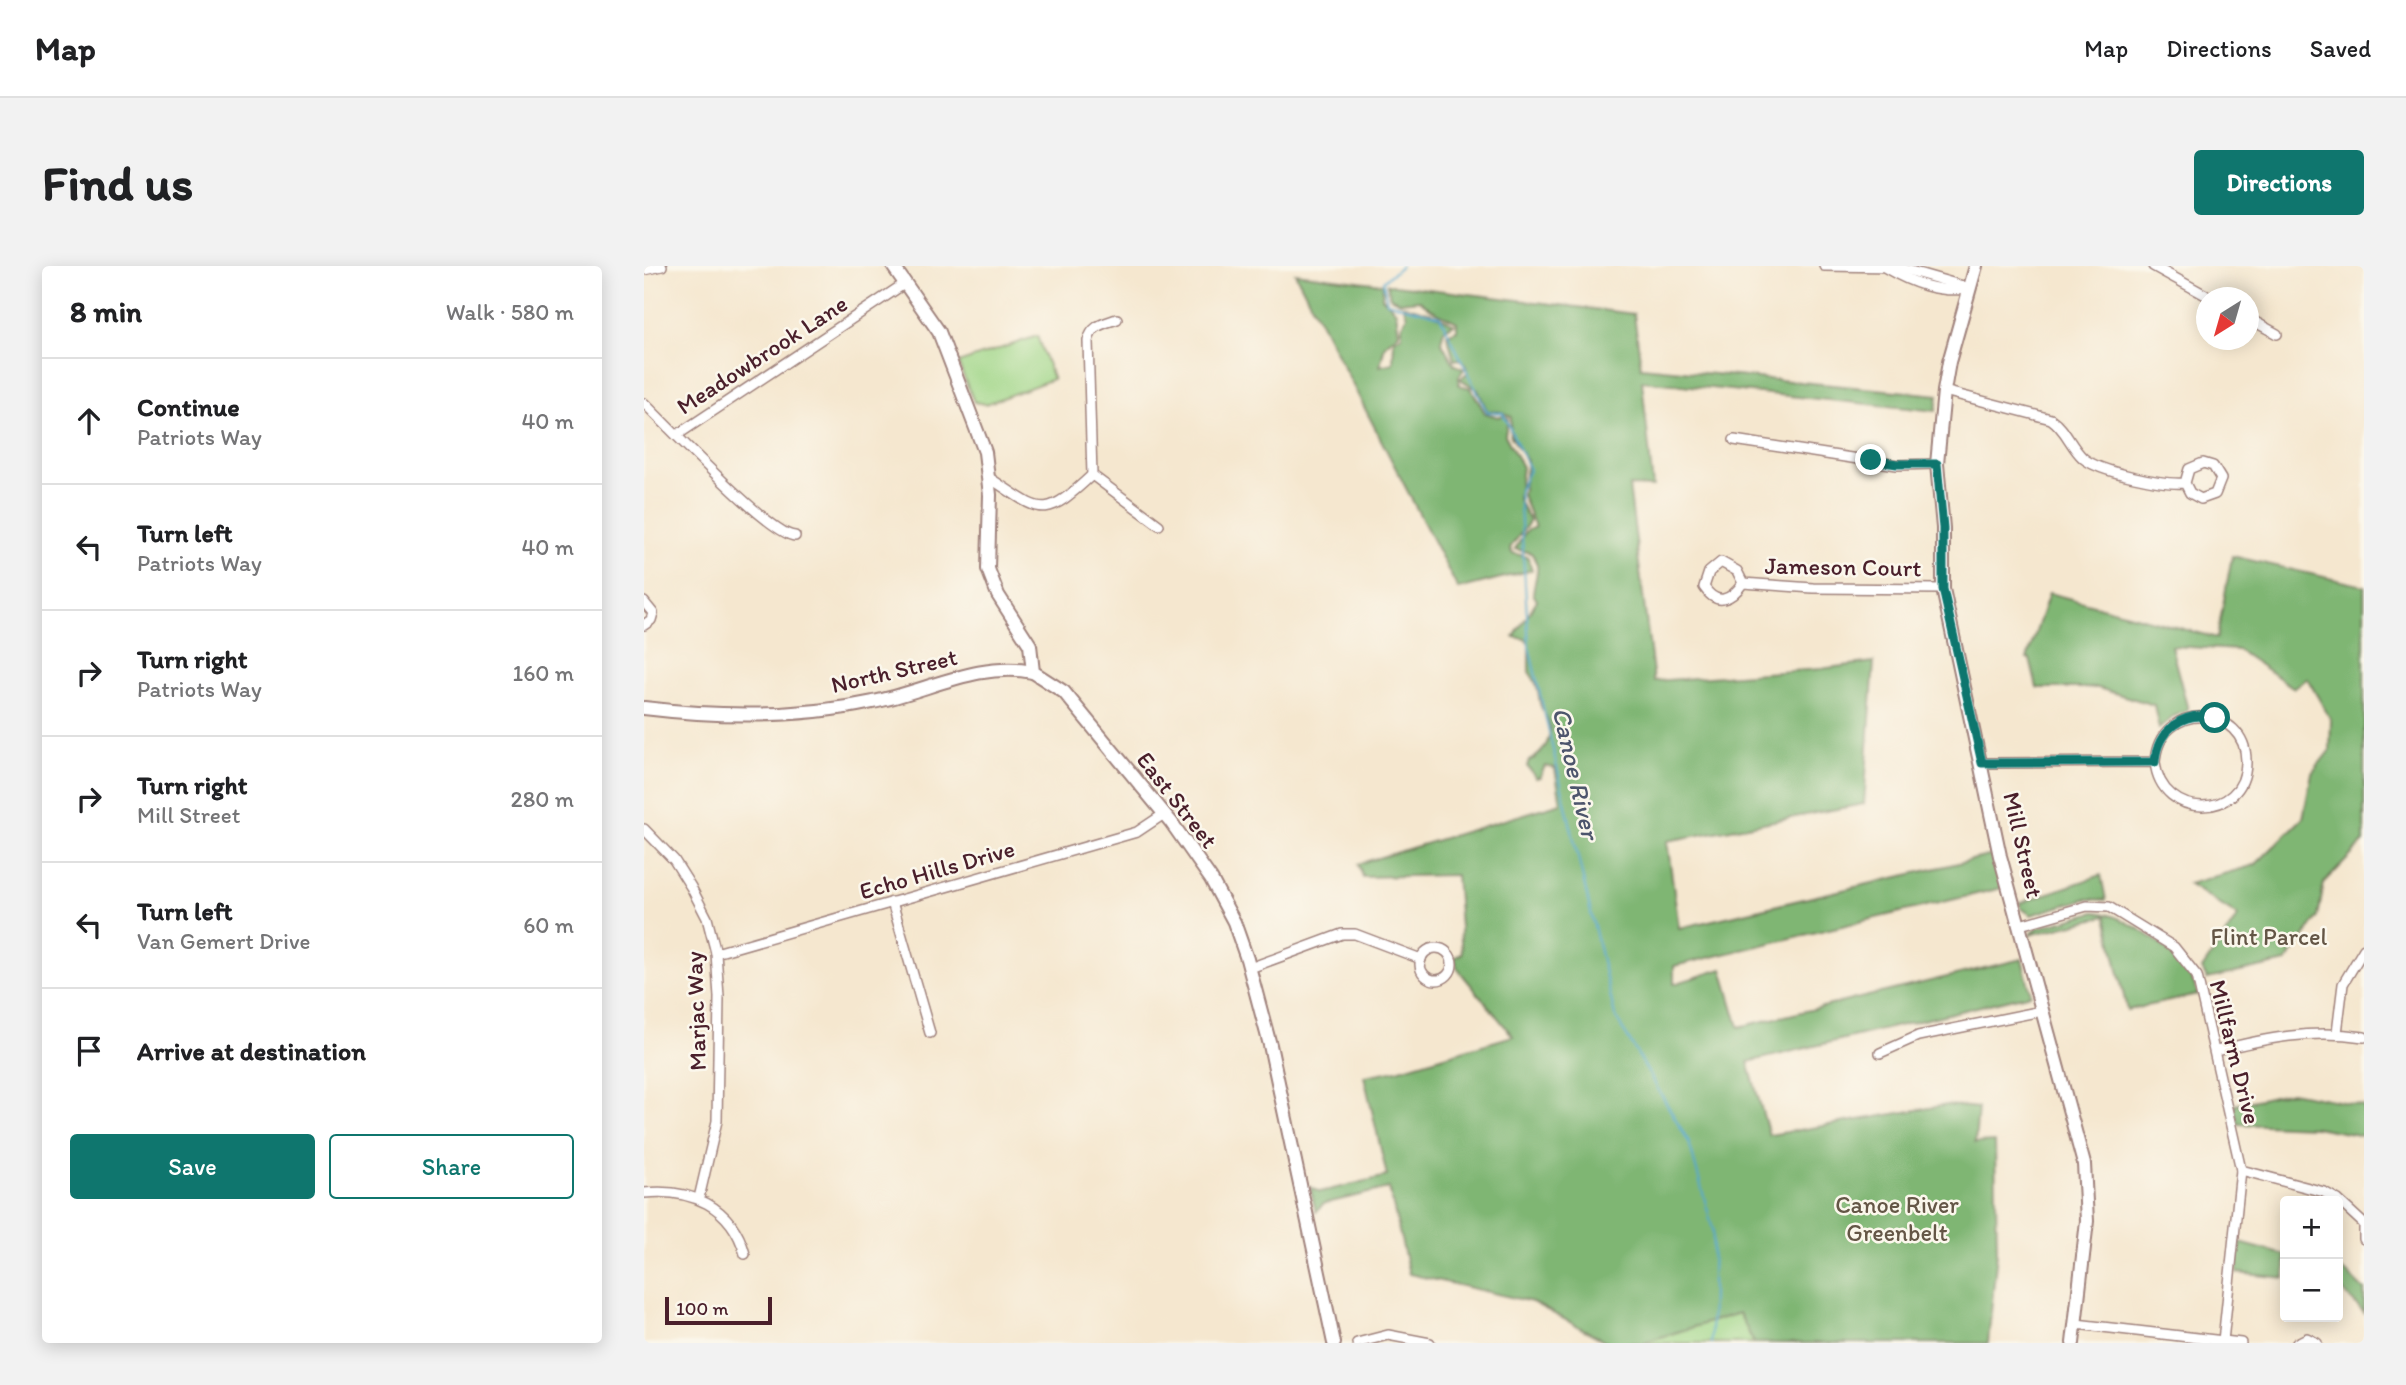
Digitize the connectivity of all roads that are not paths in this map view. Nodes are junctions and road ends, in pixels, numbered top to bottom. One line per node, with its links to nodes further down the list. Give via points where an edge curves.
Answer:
1 (662, 266): 7 (street)
2 (893, 266): 8 (street)
3 (1824, 266): 6 (street)
4 (1976, 266): 9 (street, Mill Street)
5 (2153, 266): 10 (street)
6 (1884, 267): 9 (street, via 1930,274)
7 (644, 270)
8 (904, 284): 16 (street, Meadowbrook Lane); 20 (street, via 932,321 985,452)
9 (1970, 288): 14 (street, Mill Street)
10 (2196, 290)
11 (1117, 319): 19 (street, via 1096,326 1088,341)
12 (2259, 324): 13 (street)
13 (2277, 334)
14 (1944, 391): 18 (street, Mill Street); 21 (street, via 2052,419 2095,465 2165,482)
15 (644, 403): 16 (street)
16 (677, 435): 23 (street, via 764,517 788,536)
17 (1734, 440): 18 (street, via 1897,464)
18 (1937, 464): 25 (street, Mill Street)
19 (1092, 475): 20 (street, via 1064,499 1045,508 1027,504); 22 (street)
20 (988, 477): 28 (street, via 988,569 1030,645)
21 (2185, 482): 21 (street, via 2187,472 2199,463 2213,466 2221,479 2218,490 2205,499 2190,493)
22 (1159, 524)
23 (795, 536)
24 (1743, 583): 24 (street, Jameson Court, via 1725,600 1716,599 1704,587 1709,572 1721,562 1737,571); 25 (street, Jameson Court)
25 (1943, 589): 31 (street, Mill Street)
26 (644, 602): 27 (street, via 653,613)
27 (644, 625)
28 (1033, 672): 29 (street, North Street, via 993,670 838,708 721,714); 32 (street, East Street, via 1064,692)
29 (644, 708)
30 (2155, 762): 30 (street, via 2158,777 2171,795 2183,803 2205,807 2237,789 2247,762 2233,729 2201,716 2168,729); 31 (street)
31 (1982, 763): 35 (street, Mill Street, via 2000,856)
32 (1164, 814): 34 (street, Echo Hills Drive, via 1137,832); 39 (street, East Street, via 1211,879 1234,922)
33 (644, 829): 37 (street, Marjac Way, via 699,899)
34 (892, 902): 37 (street, Echo Hills Drive); 41 (street)
35 (2020, 925): 40 (street, Mill Street); 44 (street, Millfarm Drive, via 2094,906 2115,910 2144,927 2191,965)
36 (2364, 949): 42 (street, via 2343,984)
37 (716, 953): 48 (street, Marjac Way, via 717,1121)
38 (1421, 959): 39 (street, via 1355,934 1342,934)
39 (1250, 968): 54 (street, East Street)
40 (2042, 1011): 45 (street, via 1918,1036); 52 (street, Mill Street, via 2084,1164 2087,1221)
41 (930, 1033)
42 (2337, 1033): 43 (street); 44 (street, via 2283,1035)
43 (2364, 1037)
44 (2216, 1051): 46 (street, Millfarm Drive)
45 (1880, 1053)
46 (2241, 1170): 49 (street, via 2324,1192); 53 (street, Millfarm Drive)
47 (644, 1193): 48 (street)
48 (699, 1198): 51 (street, via 732,1224)
49 (2364, 1226): 50 (street)
50 (2364, 1239)
51 (745, 1254)
52 (2076, 1324): 53 (street); 57 (street, Mill Street)
53 (2223, 1341): 58 (street)
54 (1334, 1343)
55 (1357, 1343): 56 (street, via 1388,1335)
56 (1430, 1343)
57 (2073, 1343)
58 (2241, 1343)
59 (2297, 1343): 60 (street, via 2307,1338)
60 (2317, 1343)

